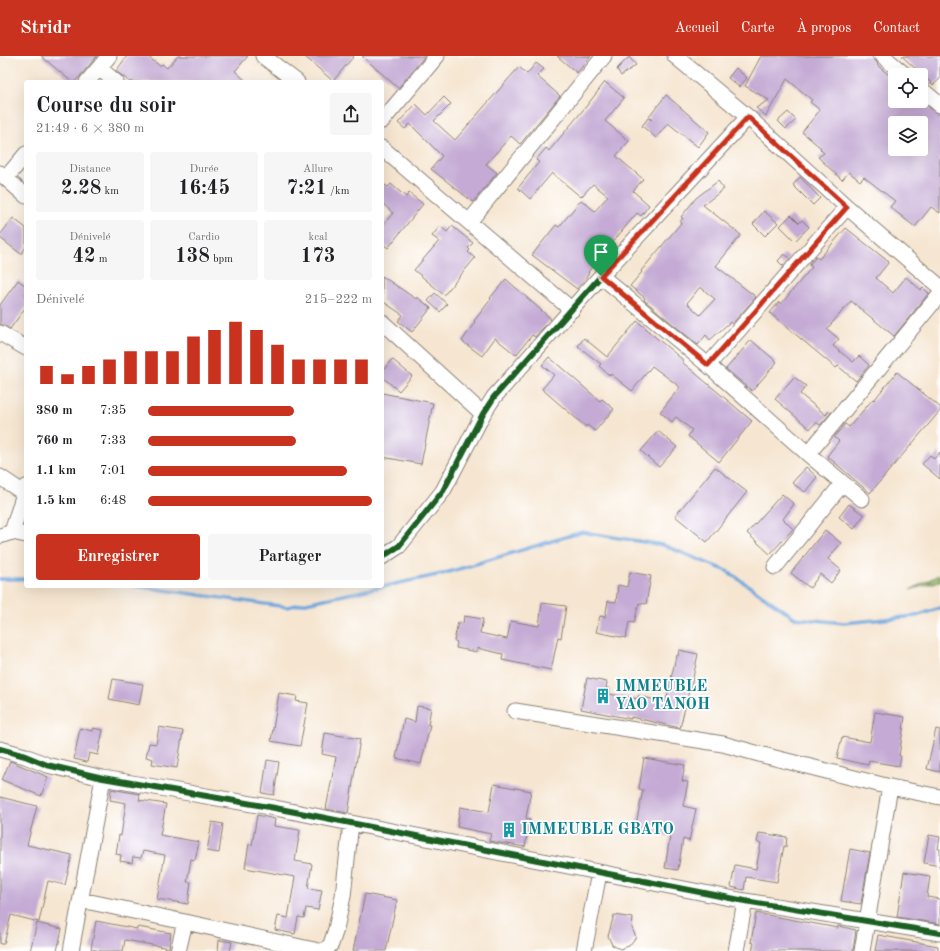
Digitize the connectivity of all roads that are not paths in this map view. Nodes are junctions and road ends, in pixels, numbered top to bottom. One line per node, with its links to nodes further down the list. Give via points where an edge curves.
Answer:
1 (263, 56): 10 (street)
2 (437, 56): 14 (street)
3 (604, 56): 20 (street)
4 (675, 56): 13 (street)
5 (883, 56): 7 (street)
6 (104, 62): 8 (street); 9 (street)
7 (897, 68)
8 (89, 80)
9 (115, 80)
10 (294, 80)
11 (928, 95): 12 (street)
12 (940, 106)
13 (748, 117): 19 (street); 21 (street)
14 (384, 119)
15 (384, 150): 20 (street)
16 (24, 156): 17 (street)
17 (3, 176): 18 (street)
18 (24, 194)
19 (847, 207): 22 (street); 28 (street)
20 (469, 222): 24 (street)
21 (601, 276): 24 (street); 28 (street)
22 (940, 287)
23 (940, 294): 30 (street)
24 (572, 310): 29 (street, via 494,397)
25 (384, 328): 29 (street)
26 (0, 332): 27 (street)
27 (24, 347)
28 (708, 365): 30 (street)
29 (483, 414): 37 (street, via 443,491 398,546)
30 (808, 454): 32 (street)
31 (0, 477): 33 (street)
32 (843, 483): 35 (street); 38 (street)
33 (24, 489)
34 (24, 494): 36 (street)
35 (862, 499)
36 (13, 535)
37 (384, 556)
38 (775, 567)
39 (515, 711): 42 (street, via 723,744)
40 (0, 749): 41 (street, via 47,765)
41 (103, 778): 44 (street); 46 (street)
42 (890, 787): 43 (street); 48 (street)
43 (940, 797)
44 (351, 823): 45 (street); 54 (street, via 343,896 336,929 331,944 326,950)
45 (599, 872): 47 (street); 55 (street)
46 (81, 900): 49 (street); 52 (street)
47 (745, 901): 48 (street); 56 (street)
48 (867, 921): 50 (street); 57 (street)
49 (185, 922): 51 (street); 53 (street)
50 (940, 933)
51 (282, 947): 54 (street)
52 (71, 951)
53 (178, 951)
54 (320, 951)
55 (584, 951)
56 (736, 951)
57 (862, 951)

